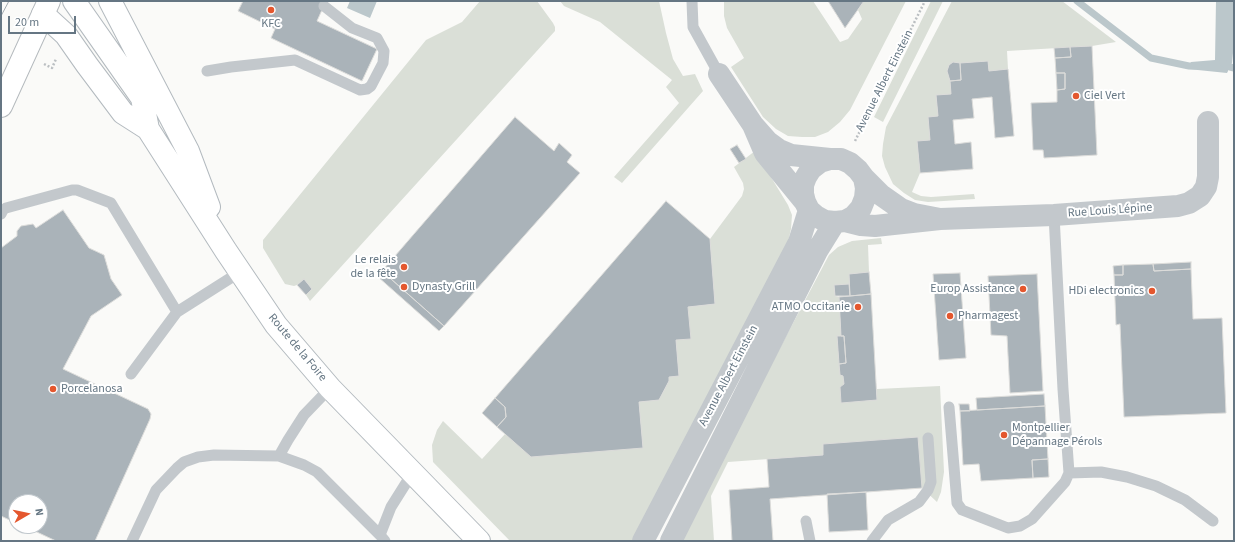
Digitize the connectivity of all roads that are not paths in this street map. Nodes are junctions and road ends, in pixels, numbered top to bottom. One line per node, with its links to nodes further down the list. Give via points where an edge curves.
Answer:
1 (74, 1): 11 (street, Route de la Foire, via 142,98)
2 (110, 1): 18 (street, via 188,151)
3 (692, 1): 7 (lane, via 693,27)
4 (41, 5): 8 (street); 11 (street, Route de la Foire, via 123,113)
5 (324, 6): 6 (lane, via 352,28 377,38 384,51 383,63 367,89 360,90 295,60)
6 (207, 70)
7 (719, 74): 10 (street)
8 (1, 106)
9 (1208, 122): 15 (street, Rue Louis Lépine, via 1206,187 1200,196 1189,203 1178,206)
10 (752, 125): 12 (street, via 779,150); 13 (street, via 765,153)
11 (148, 129): 18 (street, Route de la Foire)
12 (848, 167): 13 (street, via 820,162 811,168 803,185); 16 (street, Rue Louis Lépine, via 901,209); 17 (street, via 866,188 865,198 854,216)
13 (807, 206): 17 (street, via 825,221); 33 (street, Avenue Albert Einstein, via 799,242)
14 (1, 214): 20 (lane, via 6,208 77,190 111,203)
15 (1054, 215): 16 (street, Rue Louis Lépine); 27 (lane)
16 (940, 219): 17 (street, Rue Louis Lépine, via 875,226)
17 (840, 222): 34 (street, Avenue Albert Einstein, via 817,251)
18 (226, 251): 19 (street, Route de la Foire)
19 (240, 272): 20 (lane); 22 (street, Route de la Foire, via 276,325)
20 (177, 312): 21 (lane)
21 (131, 374)
22 (330, 388): 25 (lane, via 304,415); 26 (street, Route de la Foire)
23 (949, 407): 27 (lane, via 958,504 962,510 1008,528 1020,526 1032,519 1065,482)
24 (928, 438): 36 (lane, via 932,482 928,490 919,502 888,520)
25 (279, 456): 30 (lane, via 317,472); 31 (lane, via 214,455 184,462 156,490)
26 (413, 472): 30 (lane, via 391,507); 32 (street, Route de la Foire)
27 (1068, 472): 29 (lane, via 1101,472 1156,486 1185,500)
28 (806, 521): 35 (lane)
29 (1213, 521)
30 (382, 538)
31 (132, 541)
32 (479, 541)
33 (643, 541)
34 (671, 541)
35 (810, 541)
36 (872, 541)

